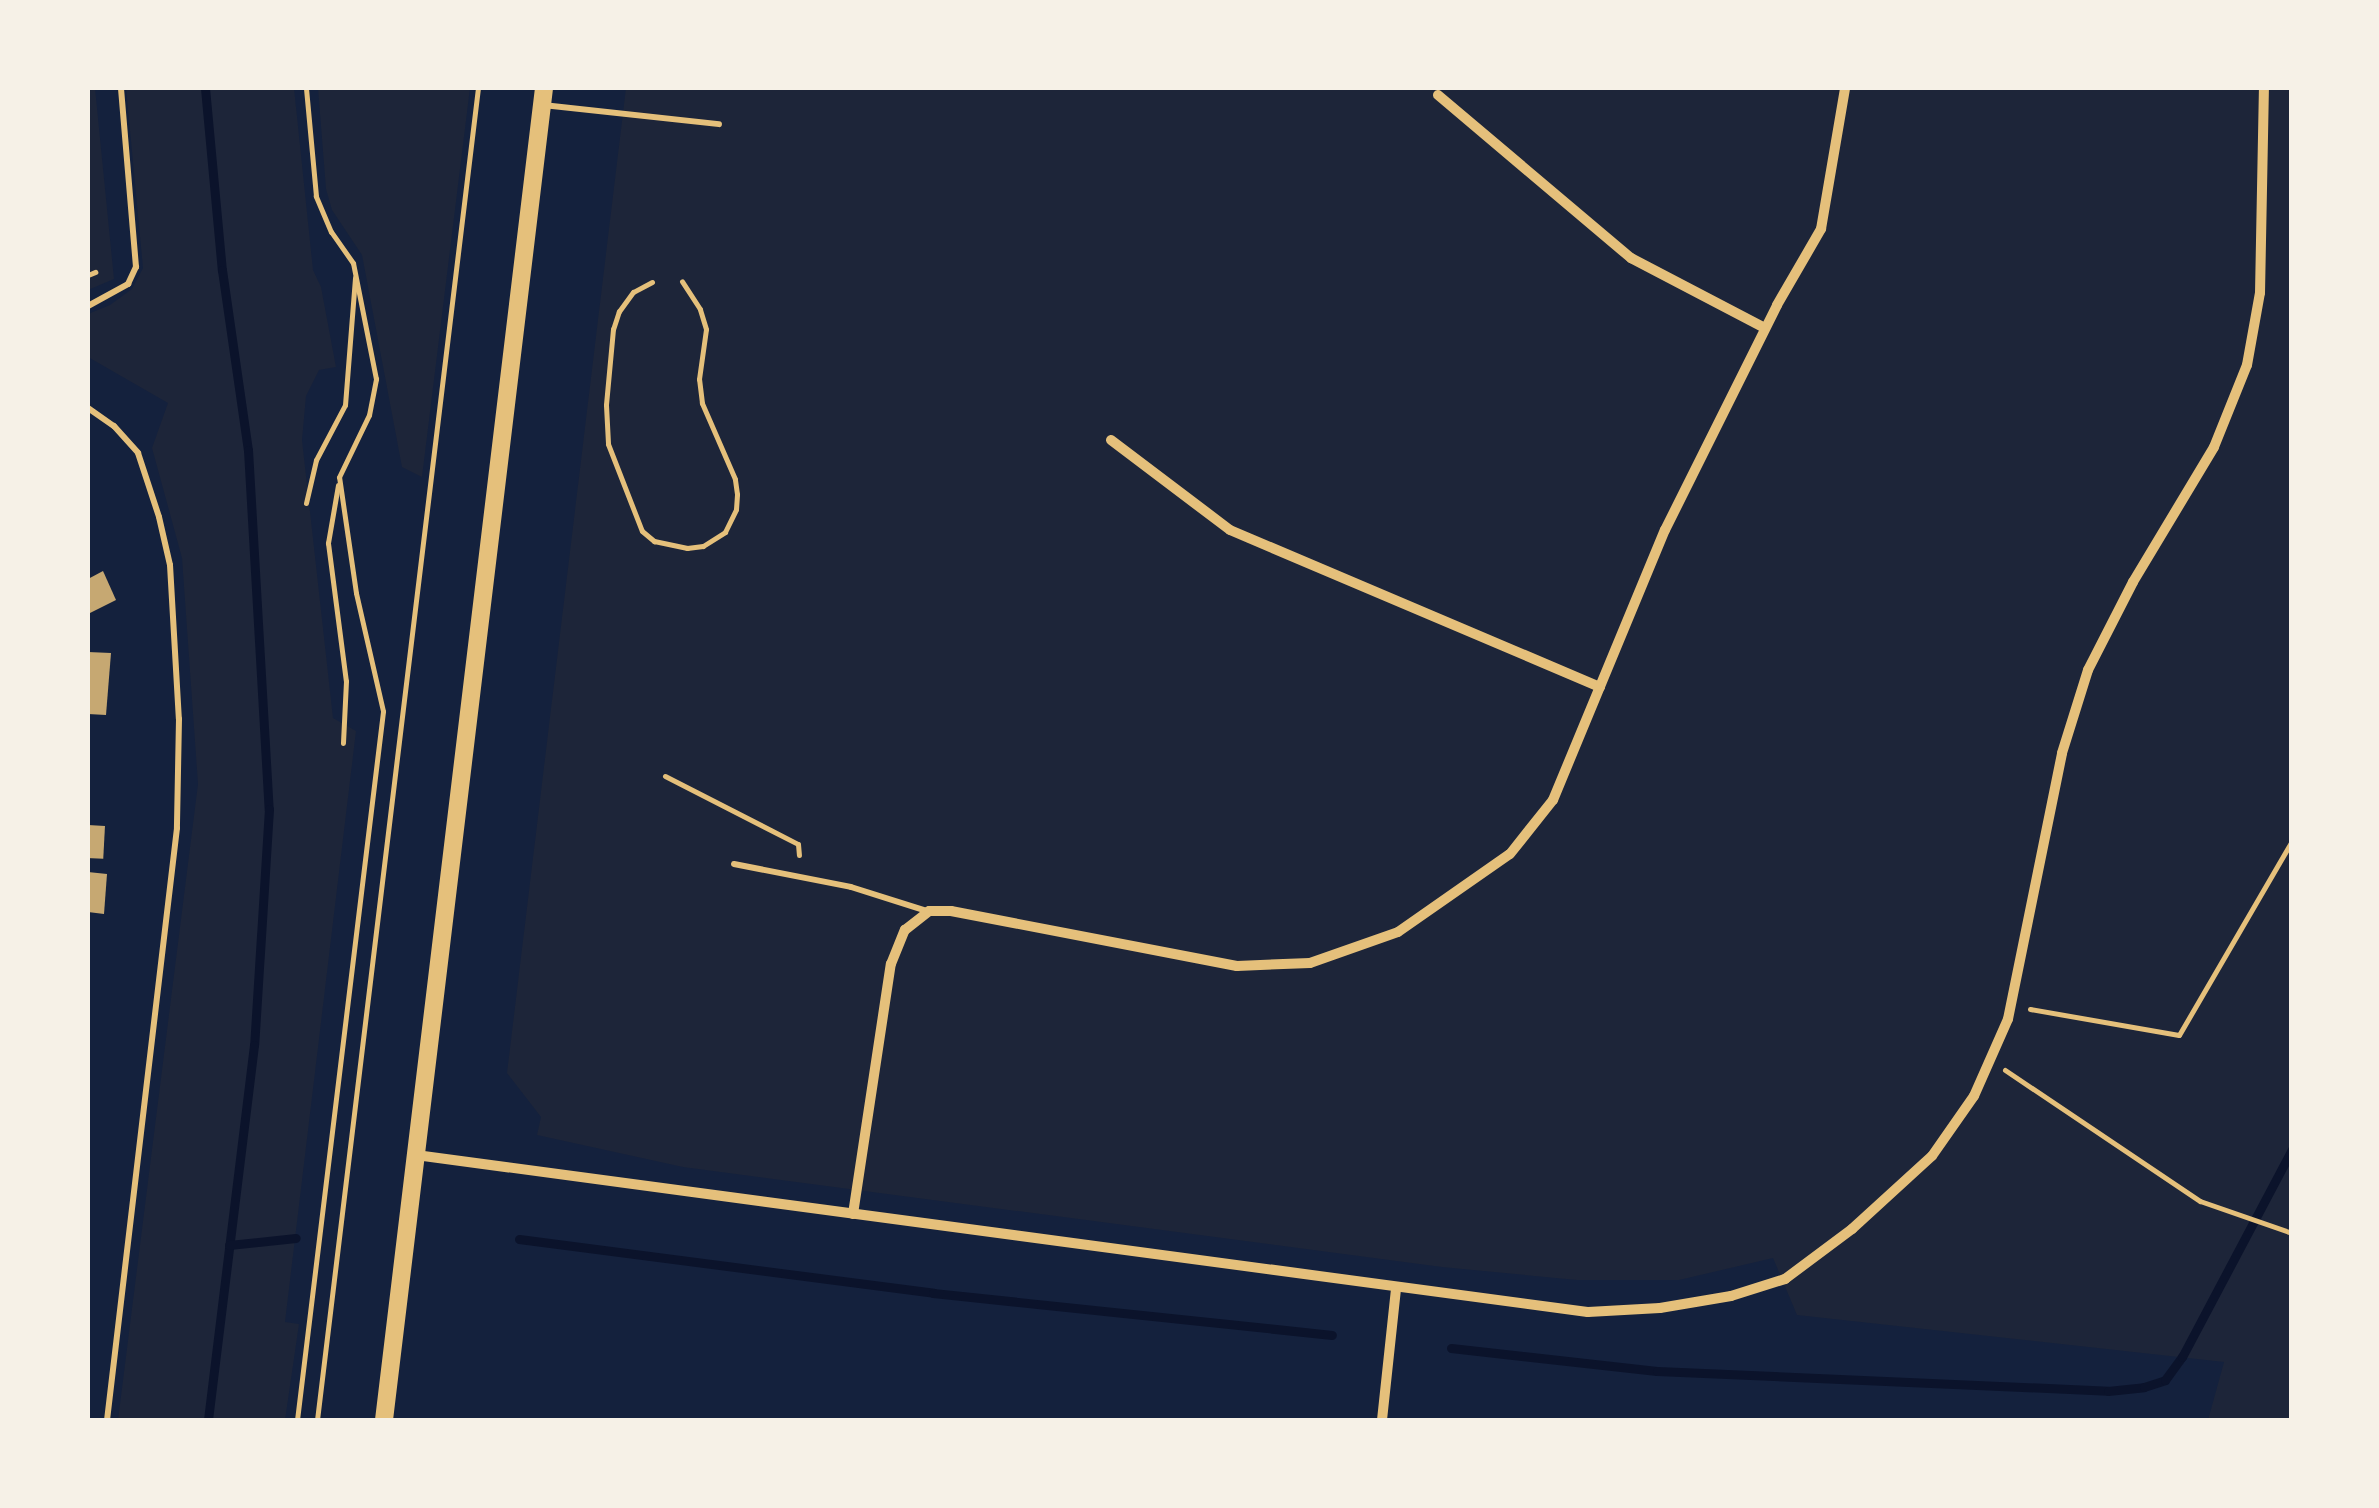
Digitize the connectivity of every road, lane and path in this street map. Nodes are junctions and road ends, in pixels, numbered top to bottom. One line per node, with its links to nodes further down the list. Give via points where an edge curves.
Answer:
1 (121, 88): 12 (lane, via 136,268 128,284)
2 (306, 88): 9 (path, via 316,196)
3 (478, 88): 33 (path)
4 (1845, 88): 13 (street, via 1821,230)
5 (2264, 88): 25 (street, via 2260,294 2248,365 2214,447 2088,670 2062,753)
6 (1438, 95): 13 (street, via 1630,258)
7 (542, 96): 8 (lane); 27 (main road)
8 (720, 124)
9 (356, 274): 16 (path, via 376,380 369,414); 17 (path, via 345,405 316,460)
10 (652, 282): 11 (path, via 633,292 614,325 608,444 642,530 654,541 687,548 725,532 736,494 702,403 706,329)
11 (682, 282)
12 (88, 306)
13 (1766, 328): 18 (street, via 1665,530)
14 (88, 408): 31 (lane, via 138,453 159,516 170,565 180,754 177,828)
15 (1111, 440): 18 (street, via 1230,530)
16 (339, 477): 19 (path, via 328,543 346,681); 32 (path, via 383,712)
17 (306, 503)
18 (1600, 688): 24 (street, via 1554,800 1510,854 1398,932 1310,963 1237,966)
19 (343, 743)
20 (666, 776): 22 (path, via 798,844)
21 (2292, 841): 25 (path, via 2179,1035 2057,1017)
22 (799, 856)
23 (734, 864): 24 (lane, via 851,887)
24 (928, 912): 28 (street, via 906,930 891,964)
25 (2011, 1003): 26 (street)
26 (1990, 1060): 29 (path, via 2200,1201); 30 (street, via 1932,1156 1785,1279 1730,1296 1588,1312)
27 (416, 1155): 28 (street); 34 (main road)
28 (853, 1214): 30 (street)
29 (2292, 1233)
30 (1396, 1288): 35 (street)
31 (107, 1420)
32 (297, 1420)
33 (316, 1420)
34 (384, 1420)
35 (1382, 1420)

